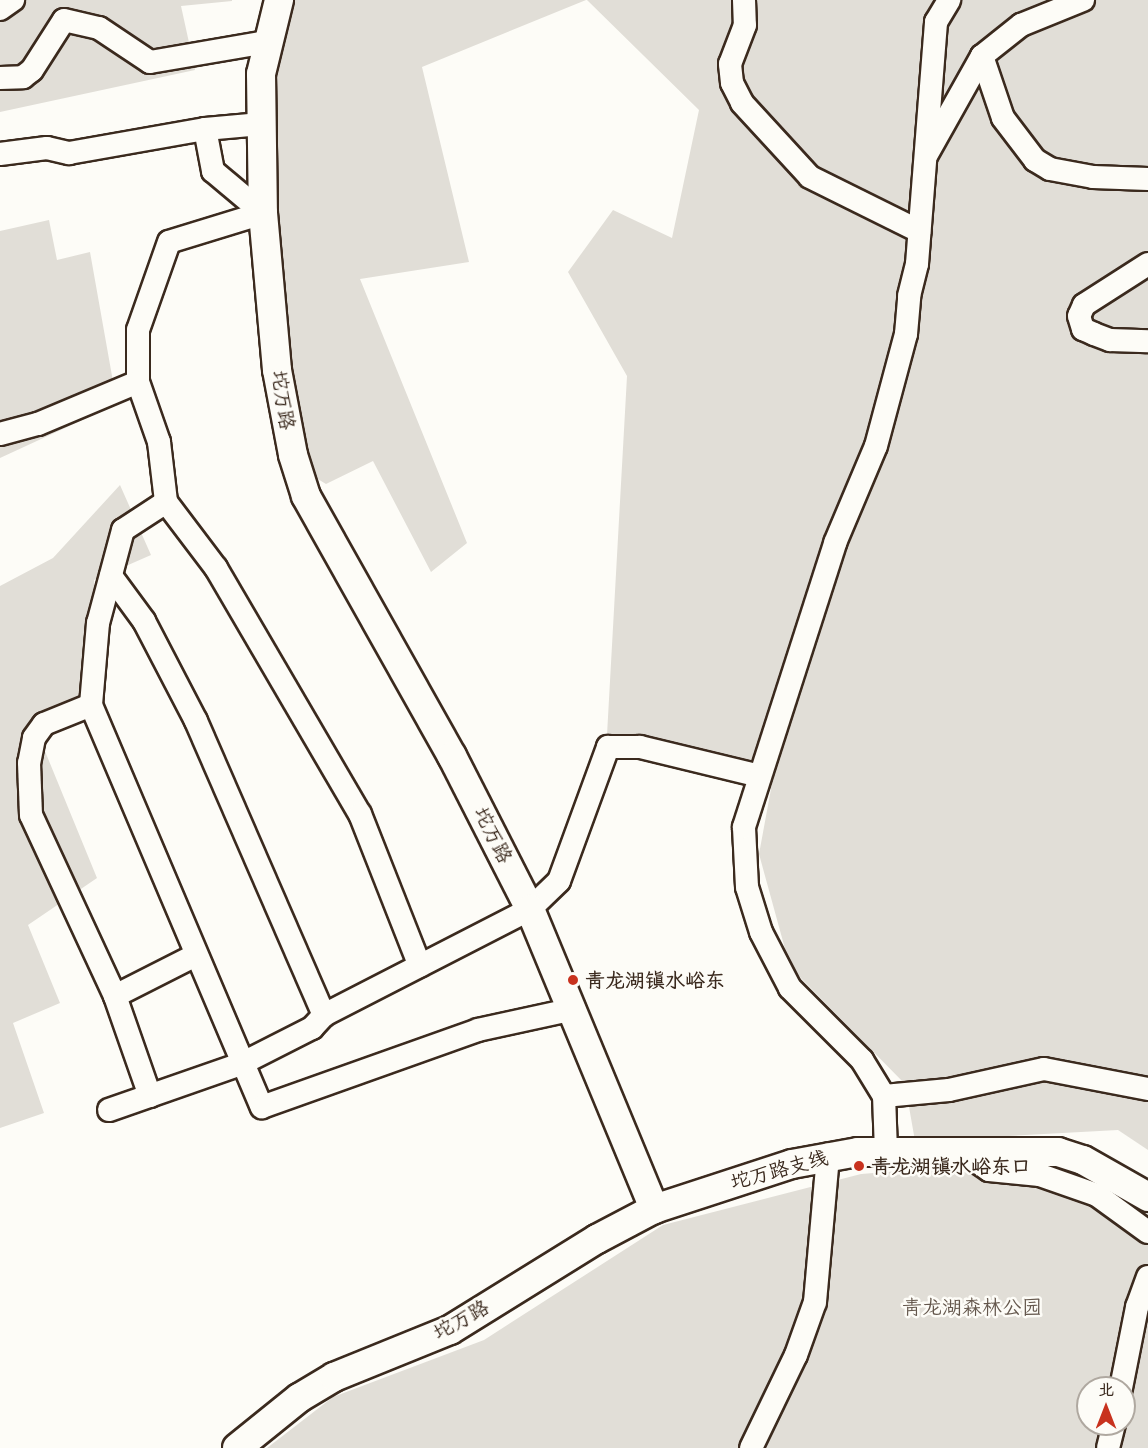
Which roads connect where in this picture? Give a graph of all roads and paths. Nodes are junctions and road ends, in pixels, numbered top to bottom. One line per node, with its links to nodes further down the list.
1 (13, 0): 6 (street)
2 (279, 0): 7 (main road, 坨万路)
3 (744, 0): 16 (street)
4 (949, 0): 13 (street)
5 (1083, 0): 8 (street)
6 (0, 9)
7 (267, 42): 9 (street); 10 (main road, 坨万路)
8 (982, 56): 13 (street); 14 (street)
9 (0, 78)
10 (261, 124): 11 (street); 15 (main road, 坨万路)
11 (205, 129): 12 (street); 15 (street)
12 (0, 154)
13 (925, 158): 16 (street)
14 (1148, 178)
15 (264, 213): 19 (street); 25 (main road, 坨万路)
16 (919, 231): 24 (street)
17 (1148, 264): 18 (street)
18 (1148, 341)
19 (138, 382): 20 (street); 21 (street)
20 (0, 435)
21 (166, 502): 22 (street); 27 (street)
22 (111, 576): 23 (street); 30 (street)
23 (91, 705): 26 (street); 28 (street)
24 (760, 776): 25 (street); 34 (street)
25 (530, 909): 27 (street); 29 (main road, 坨万路)
26 (195, 956): 28 (street); 31 (street)
27 (420, 966): 30 (street)
28 (115, 996): 33 (street)
29 (574, 1009): 31 (street); 40 (main road, 坨万路)
30 (324, 1015): 31 (street)
31 (241, 1064): 33 (street)
32 (1148, 1089): 34 (street)
33 (150, 1096): 35 (street)
34 (884, 1096): 37 (street)
35 (110, 1110)
36 (961, 1151): 37 (main road, 坨万路支线); 39 (main road, 坨万路支线); 41 (street)
37 (886, 1152): 38 (main road, 坨万路支线)
38 (828, 1155): 40 (main road, 坨万路支线); 45 (street)
39 (1148, 1197)
40 (654, 1209): 44 (main road, 坨万路)
41 (1148, 1232)
42 (1148, 1277): 43 (street)
43 (1123, 1376)
44 (237, 1448)
45 (751, 1448)

